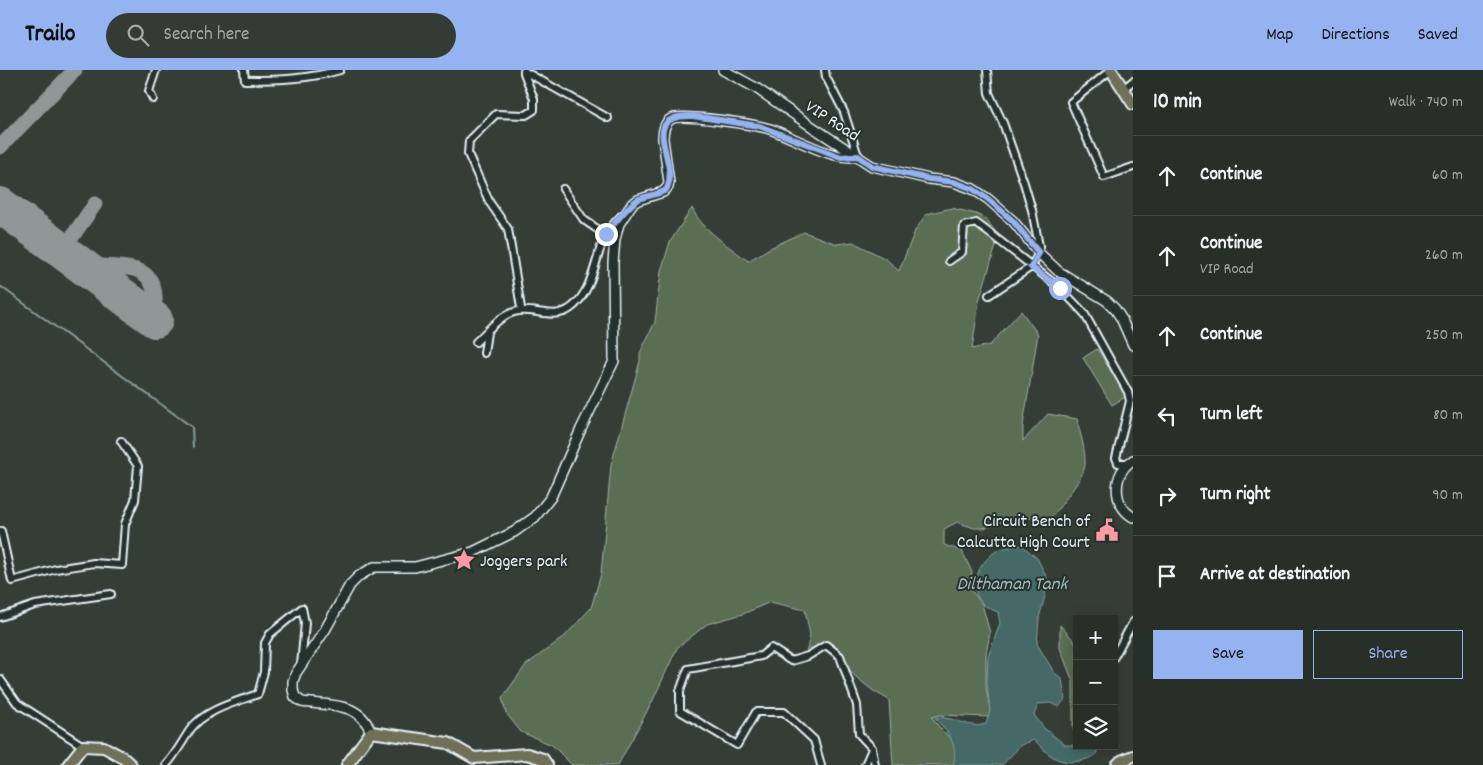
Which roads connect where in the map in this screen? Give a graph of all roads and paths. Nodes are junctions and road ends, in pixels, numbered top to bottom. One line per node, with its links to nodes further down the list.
1 (156, 70): 11 (street)
2 (244, 70): 3 (street)
3 (340, 70)
4 (723, 70): 14 (main road, VIP Road)
5 (825, 70): 14 (street)
6 (987, 70): 20 (street)
7 (1111, 70): 10 (main road); 15 (street)
8 (524, 71): 13 (street); 24 (street)
9 (1133, 81): 10 (street)
10 (1123, 89): 12 (main road)
11 (154, 99)
12 (1133, 104)
13 (608, 118)
14 (858, 156): 17 (main road); 20 (main road, VIP Road)
15 (1133, 167)
16 (563, 189): 18 (street)
17 (627, 210): 18 (street); 19 (main road)
18 (606, 234): 19 (street); 24 (street)
19 (615, 239): 37 (main road)
20 (1039, 253): 22 (street); 27 (main road, VIP Road)
21 (949, 261): 22 (street)
22 (1031, 267): 23 (street); 30 (street)
23 (989, 295)
24 (519, 311): 25 (street)
25 (487, 332): 26 (street); 28 (street)
26 (476, 342)
27 (1133, 345)
28 (484, 353)
29 (121, 441): 32 (street)
30 (1131, 462): 31 (main road)
31 (1133, 517)
32 (0, 531)
33 (111, 594): 34 (street)
34 (0, 616)
35 (1133, 622): 36 (street)
36 (1118, 650)
37 (301, 665): 39 (main road); 45 (street)
38 (0, 679): 40 (street)
39 (371, 732): 46 (main road); 47 (main road)
40 (83, 746): 43 (main road); 44 (main road)
41 (872, 748): 48 (street); 49 (street); 50 (street)
42 (1133, 756): 51 (main road)
43 (68, 765)
44 (131, 765)
45 (166, 765)
46 (347, 765)
47 (547, 765)
48 (821, 765)
49 (865, 765)
50 (875, 765)
51 (1117, 765)

